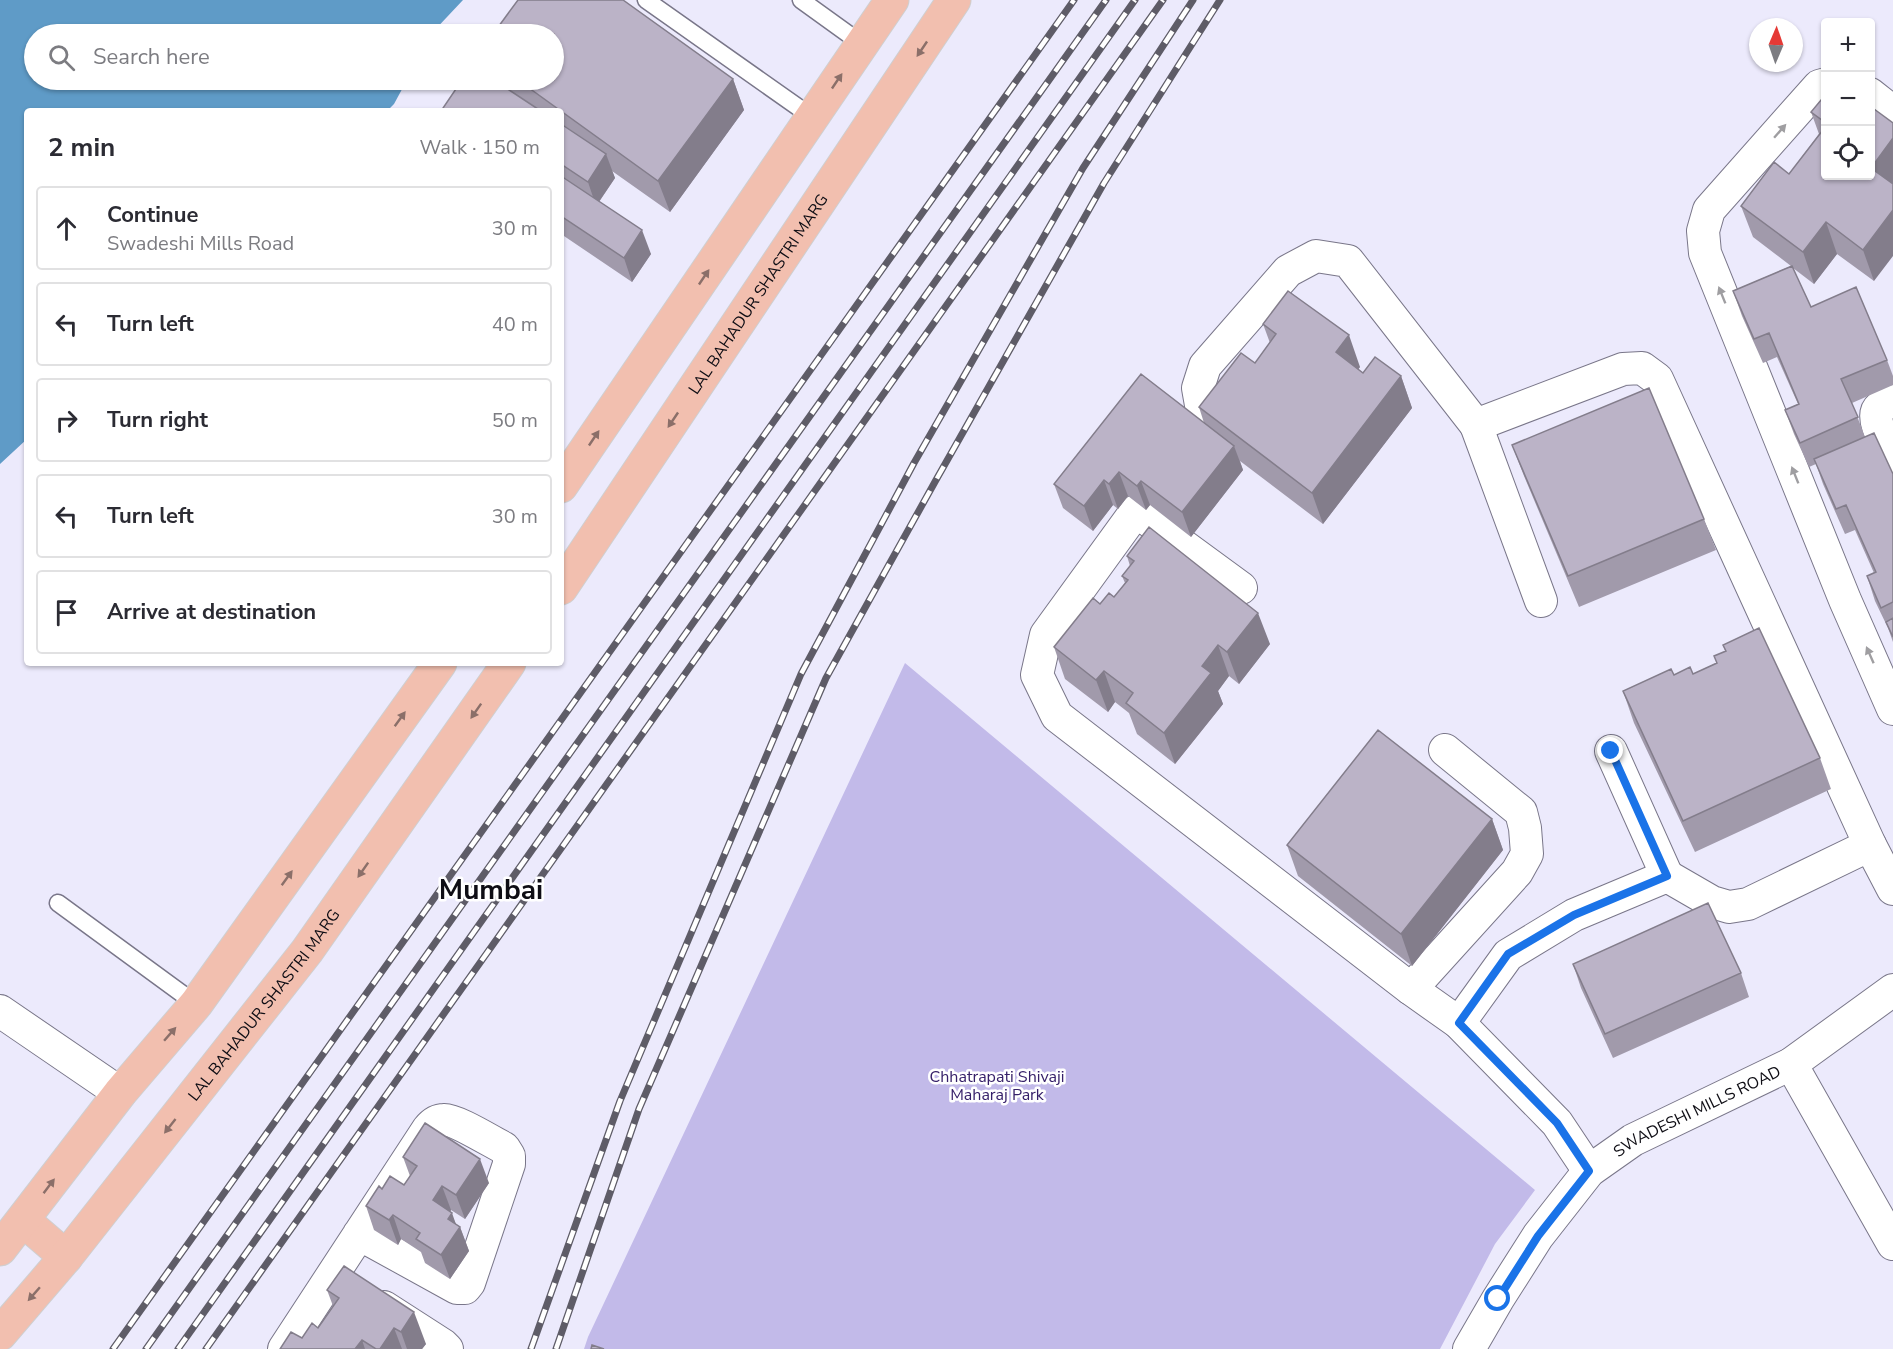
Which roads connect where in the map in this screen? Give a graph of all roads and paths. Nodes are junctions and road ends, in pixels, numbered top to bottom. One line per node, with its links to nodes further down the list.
1 (646, 0): 9 (lane)
2 (801, 0): 5 (lane)
3 (892, 0): 5 (main road)
4 (951, 1): 15 (main road, LAL BAHADUR SHASTRI MARG, one-way to 15)
5 (862, 44): 9 (main road, one-way to 5)
6 (1821, 85): 20 (street, one-way to 6)
7 (1875, 98): 8 (street)
8 (1893, 112)
9 (812, 117): 14 (main road, one-way to 9)
10 (1893, 401): 13 (street)
11 (1202, 422): 12 (street)
12 (1476, 425): 17 (street); 23 (street)
13 (1893, 459)
14 (564, 482)
15 (564, 583)
16 (1241, 588): 27 (street)
17 (1541, 601)
18 (438, 666): 29 (main road, one-way to 18)
19 (507, 666): 39 (main road, LAL BAHADUR SHASTRI MARG, one-way to 39)
20 (1893, 709)
21 (1445, 750): 27 (street)
22 (1611, 751): 24 (street)
23 (1870, 845): 24 (street); 25 (street)
24 (1667, 876): 31 (street)
25 (1893, 889)
26 (58, 903): 29 (lane)
27 (1411, 989): 31 (street)
28 (1893, 990): 32 (street, SWADESHI MILLS ROAD)
29 (196, 1004): 33 (main road, one-way to 29)
30 (0, 1011): 33 (street)
31 (1459, 1023): 34 (street)
32 (1791, 1065): 34 (street, SWADESHI MILLS ROAD); 37 (street)
33 (120, 1093): 35 (main road, one-way to 33)
34 (1589, 1171): 44 (street, SWADESHI MILLS ROAD)
35 (23, 1220): 38 (main road); 39 (main road)
36 (359, 1234): 36 (street); 40 (street)
37 (1893, 1244)
38 (0, 1249)
39 (66, 1257): 41 (main road, LAL BAHADUR SHASTRI MARG, one-way to 41)
40 (350, 1285): 42 (street); 43 (street)
41 (0, 1334)
42 (444, 1348)
43 (284, 1349)
44 (1469, 1349)

